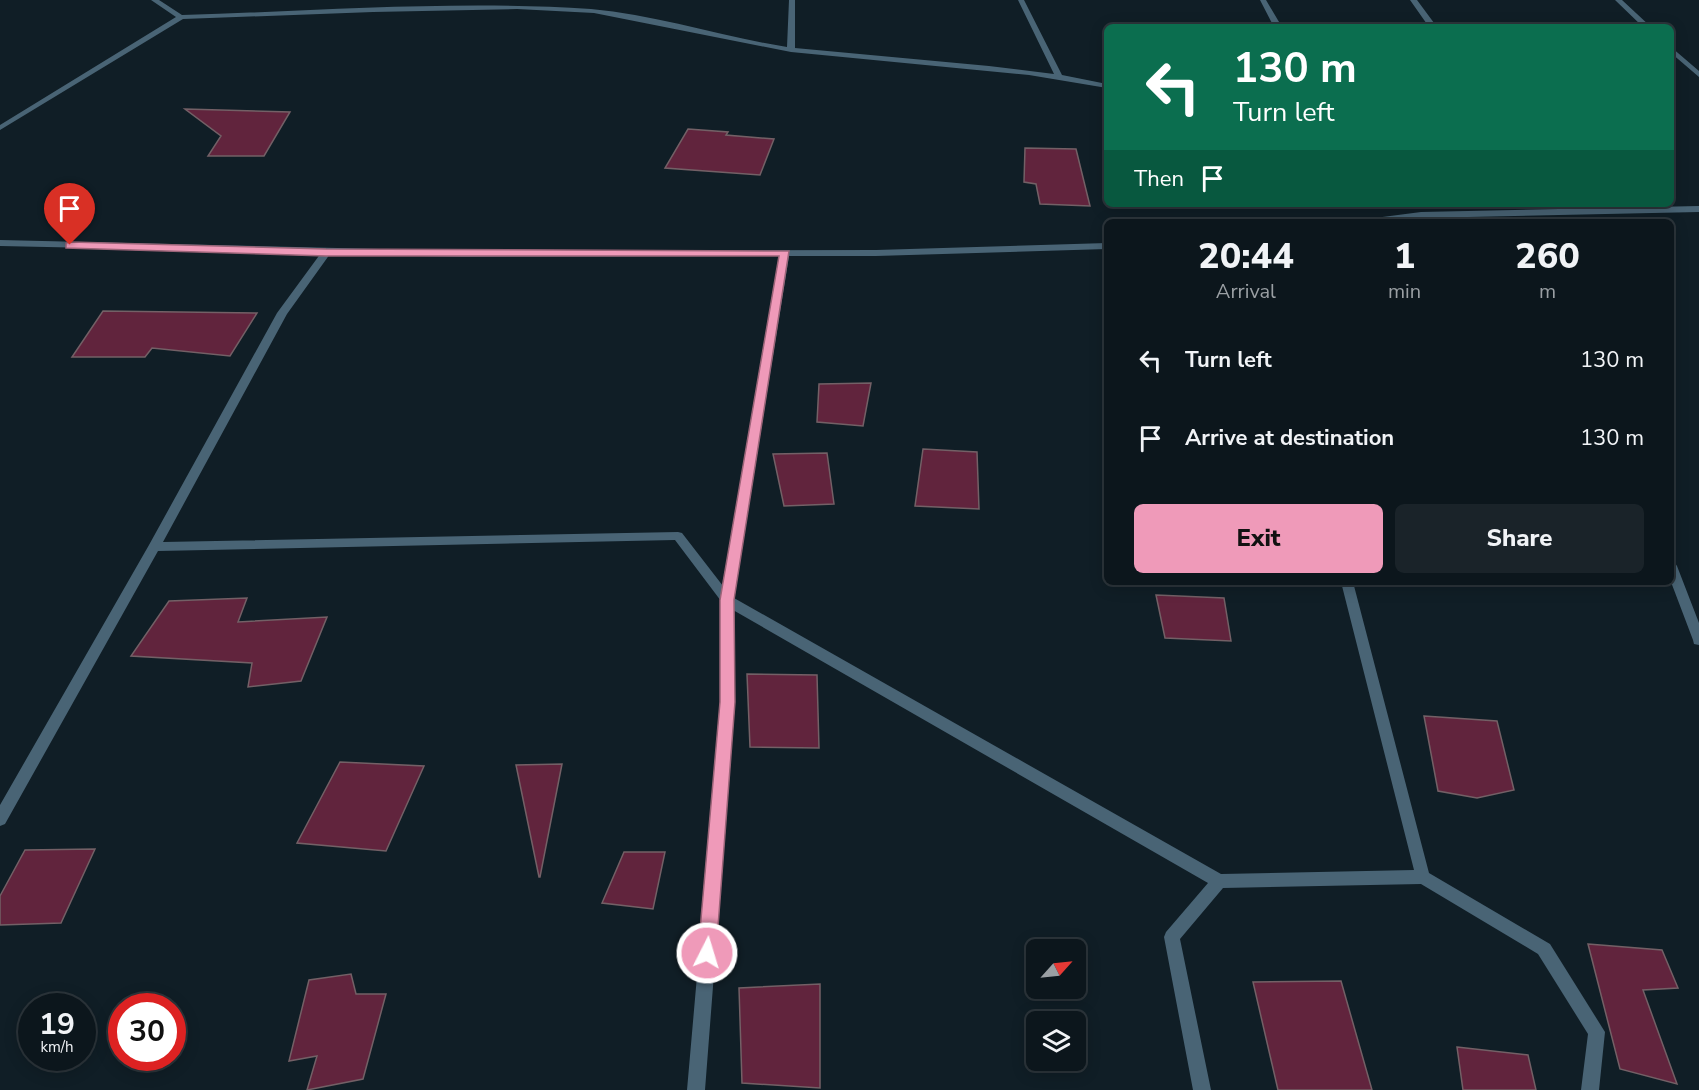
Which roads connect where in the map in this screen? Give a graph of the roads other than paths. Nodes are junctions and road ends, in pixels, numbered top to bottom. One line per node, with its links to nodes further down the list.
1 (154, 0): 10 (street)
2 (571, 0): 9 (street)
3 (792, 0): 14 (street)
4 (1021, 0): 16 (street)
5 (1263, 0): 11 (street)
6 (1413, 0): 12 (street)
7 (1618, 0): 13 (street)
8 (398, 4): 9 (street); 10 (street)
9 (567, 9): 14 (street)
10 (182, 17): 19 (street)
11 (1276, 24)
12 (1431, 24)
13 (1644, 24)
14 (791, 50): 16 (street)
15 (1674, 52): 17 (street)
16 (1058, 75): 18 (street)
17 (1699, 75)
18 (1104, 85)
19 (0, 128)
20 (1530, 207): 22 (street)
21 (1699, 209): 22 (street)
22 (1538, 212): 23 (street); 24 (street)
23 (1390, 219)
24 (1541, 219)
25 (0, 243): 27 (street)
26 (1104, 246): 28 (street)
27 (326, 253): 28 (street); 29 (street)
28 (785, 253): 32 (street)
29 (154, 547): 32 (street); 34 (street)
30 (1674, 574): 33 (street)
31 (1348, 585): 35 (street)
32 (727, 600): 36 (street); 37 (street)
33 (1699, 640)
34 (0, 819)
35 (1423, 877): 36 (street); 39 (street)
36 (1219, 881): 38 (street)
37 (696, 1090)
38 (1202, 1090)
39 (1590, 1090)

